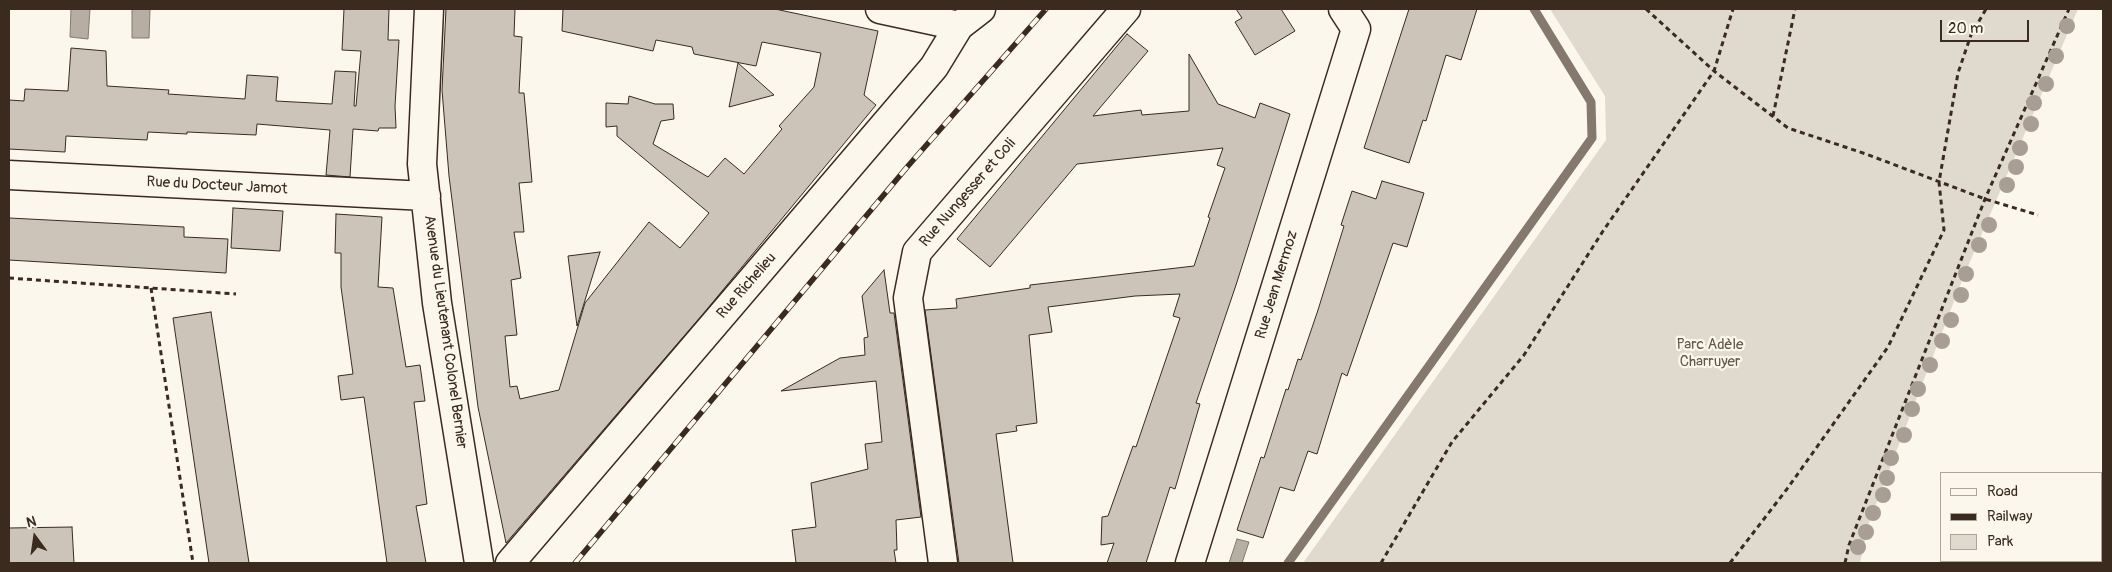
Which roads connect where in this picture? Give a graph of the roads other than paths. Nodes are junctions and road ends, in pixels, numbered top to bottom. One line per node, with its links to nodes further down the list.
1 (429, 9): 8 (street, Avenue du Lieutenant Colonel Bernier)
2 (880, 9): 6 (street)
3 (981, 9): 6 (street, Rue Richelieu)
4 (1126, 9): 11 (street, Rue Nungesser et Coli)
5 (1344, 9): 12 (street, Rue Jean Mermoz)
6 (959, 26): 10 (street, Rue Richelieu)
7 (9, 175): 8 (street, Rue du Docteur Jamot)
8 (426, 196): 9 (street, Avenue du Lieutenant Colonel Bernier)
9 (479, 563)
10 (510, 563)
11 (943, 563)
12 (1190, 563)

